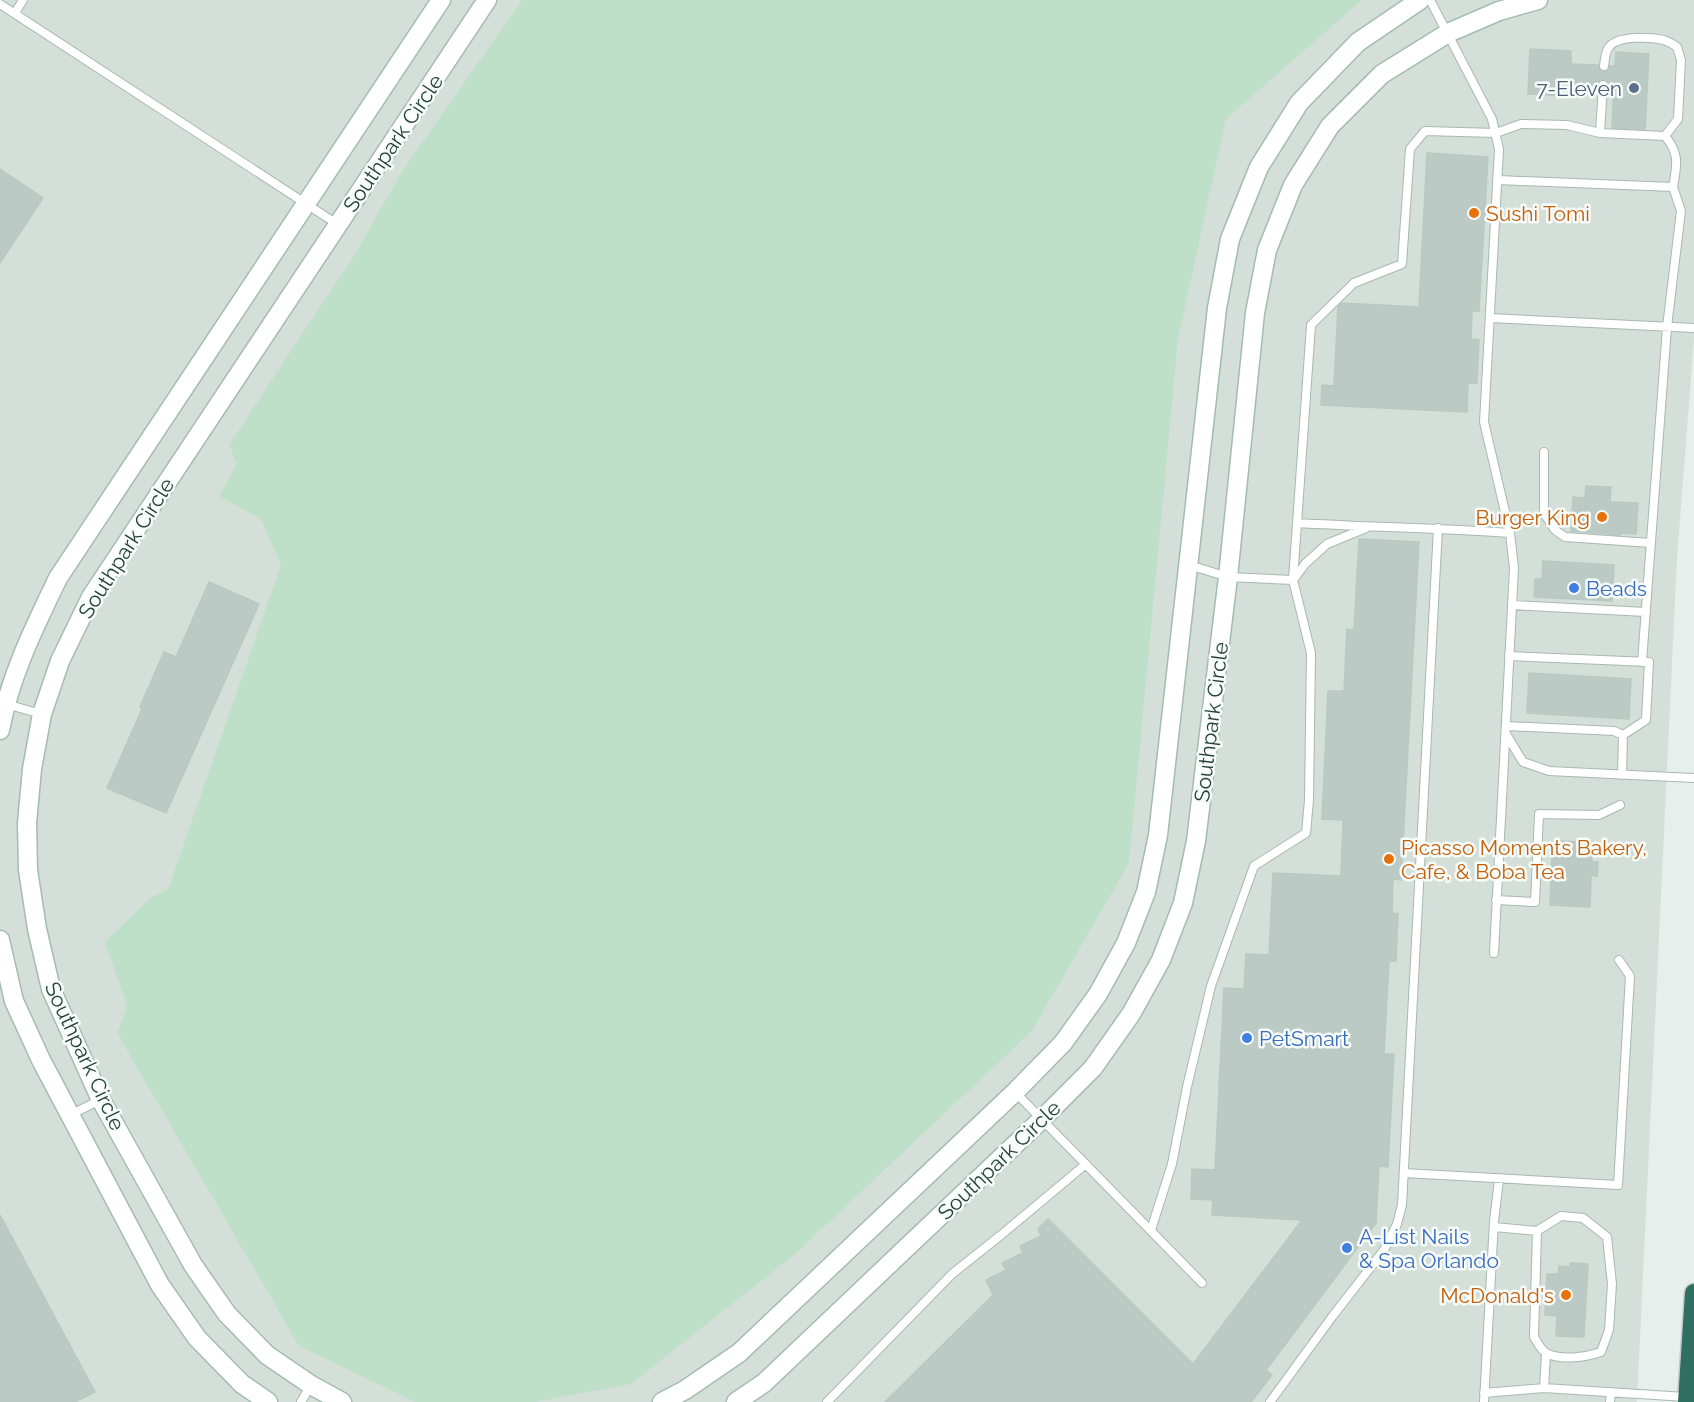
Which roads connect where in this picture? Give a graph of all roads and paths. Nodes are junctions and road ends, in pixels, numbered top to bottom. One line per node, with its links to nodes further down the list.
1 (23, 0): 8 (lane)
2 (441, 0): 17 (street, Southpark Circle)
3 (488, 0): 18 (street, Southpark Circle)
4 (1420, 0): 28 (street, Southpark Circle)
5 (1430, 0): 9 (lane)
6 (1538, 0): 9 (street, Southpark Circle)
7 (0, 4): 8 (lane)
8 (15, 13): 17 (lane)
9 (1448, 33): 12 (lane); 29 (street, Southpark Circle)
10 (1604, 66): 14 (lane)
11 (1603, 85): 13 (lane)
12 (1496, 133): 13 (lane); 15 (lane); 23 (lane)
13 (1600, 133): 14 (lane)
14 (1665, 135): 16 (lane)
15 (1497, 180): 16 (lane); 19 (lane)
16 (1673, 187): 20 (lane)
17 (306, 204): 18 (lane); 35 (street, Southpark Circle)
18 (339, 225): 36 (street, Southpark Circle)
19 (1490, 318): 20 (lane); 26 (lane)
20 (1667, 327): 21 (lane); 27 (lane)
21 (1694, 328)
22 (1544, 452): 27 (lane)
23 (1297, 523): 24 (lane); 30 (lane)
24 (1367, 527): 25 (lane); 30 (lane)
25 (1438, 528): 26 (lane); 52 (lane)
26 (1510, 533): 31 (lane)
27 (1651, 543): 32 (lane)
28 (1189, 565): 29 (lane); 47 (street, Southpark Circle)
29 (1228, 577): 30 (lane); 50 (street, Southpark Circle)
30 (1293, 580): 55 (lane)
31 (1512, 605): 32 (lane); 33 (lane)
32 (1646, 612): 34 (lane)
33 (1509, 656): 34 (lane); 38 (lane)
34 (1642, 662): 39 (lane)
35 (2, 703): 36 (lane); 37 (street, Southpark Circle)
36 (42, 714): 48 (street, Southpark Circle)
37 (0, 730)
38 (1506, 730): 39 (lane); 40 (lane); 43 (lane)
39 (1623, 735): 40 (lane)
40 (1622, 775): 41 (lane)
41 (1694, 778)
42 (1620, 805): 43 (lane)
43 (1496, 900): 45 (lane)
44 (0, 939): 49 (street, Southpark Circle)
45 (1494, 953)
46 (1619, 960): 53 (lane)
47 (1015, 1092): 50 (lane); 68 (street, Southpark Circle)
48 (101, 1100): 49 (lane); 60 (street, Southpark Circle)
49 (69, 1115): 65 (street, Southpark Circle)
50 (1042, 1119): 51 (lane); 69 (street, Southpark Circle)
51 (1086, 1164): 55 (lane); 70 (lane)
52 (1404, 1173): 53 (lane); 71 (lane)
53 (1498, 1179): 54 (lane)
54 (1494, 1227): 56 (lane); 63 (lane)
55 (1150, 1230): 57 (lane)
56 (1537, 1231): 59 (lane); 59 (lane)
57 (1202, 1283)
58 (1694, 1293): 64 (highway)
59 (1546, 1353): 61 (lane)
60 (311, 1385): 66 (lane); 67 (street, Southpark Circle)
61 (1544, 1388): 62 (lane); 63 (lane)
62 (1611, 1392): 64 (lane); 73 (lane)
63 (1484, 1393): 72 (lane)
64 (1687, 1399)
65 (268, 1402)
66 (301, 1402)
67 (342, 1402)
68 (662, 1402)
69 (736, 1402)
70 (826, 1402)
71 (1270, 1402)
72 (1484, 1402)
73 (1610, 1402)

